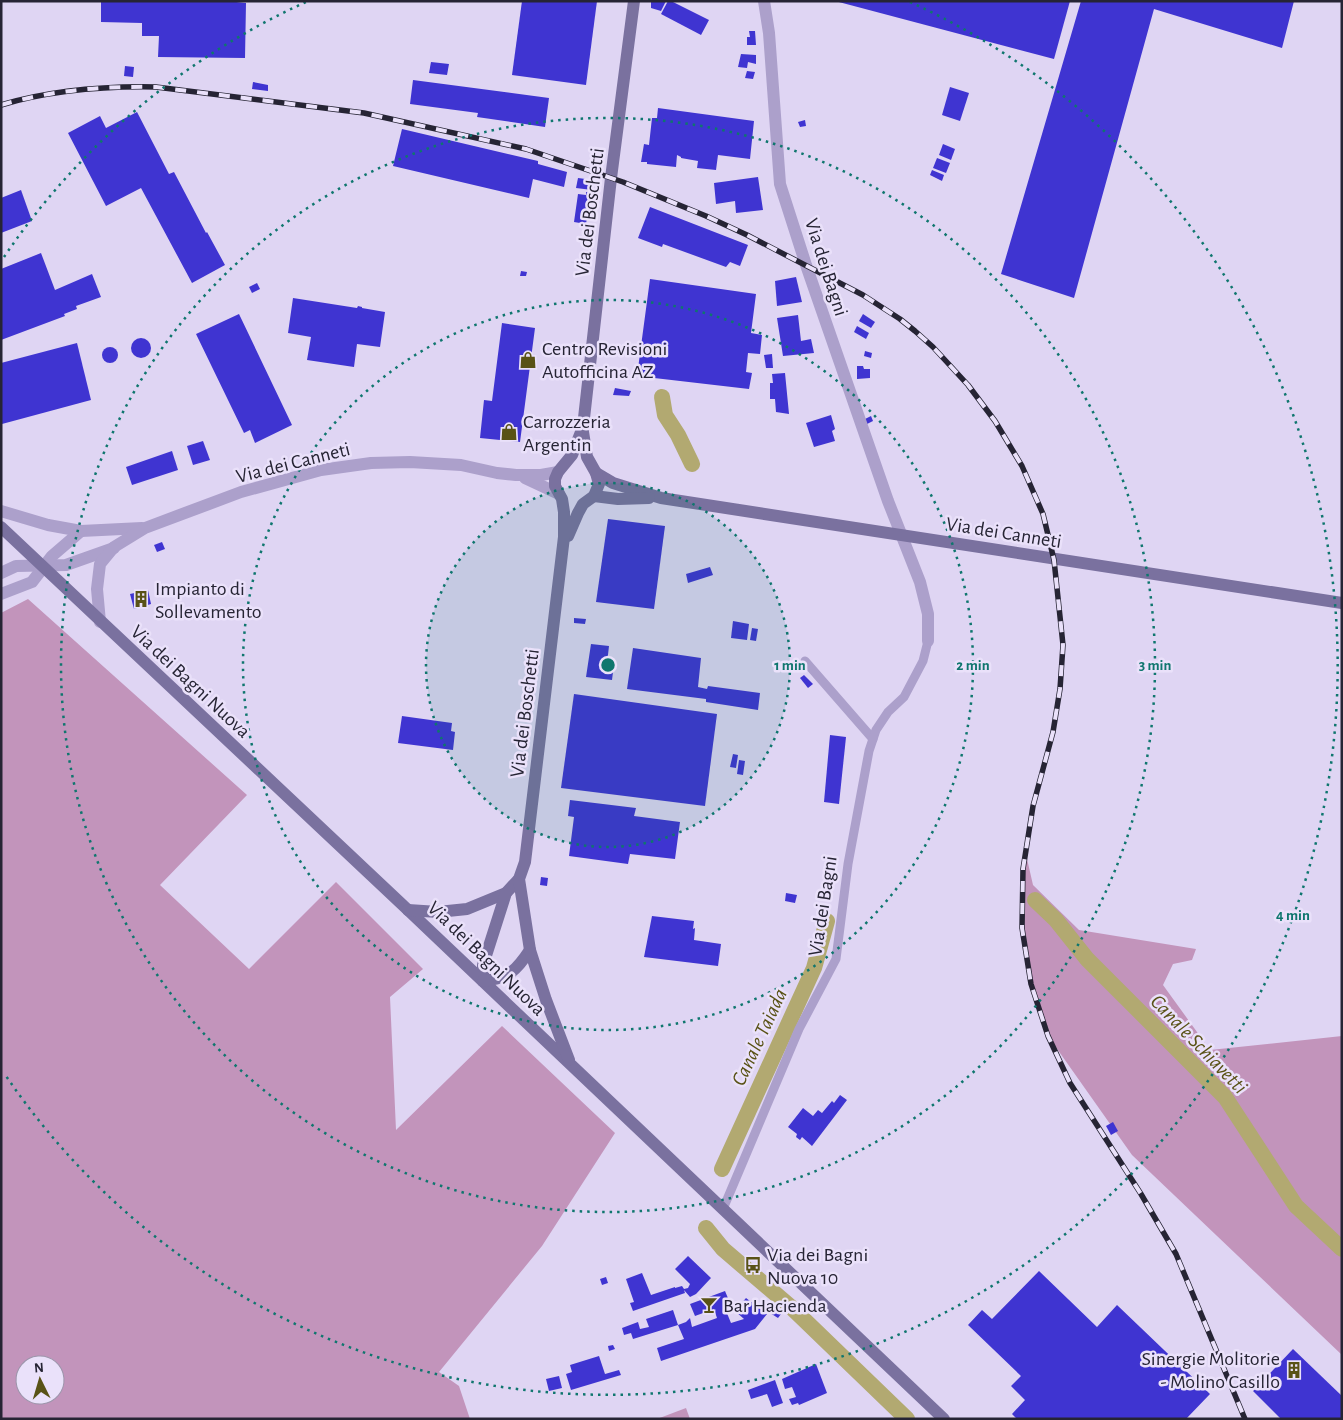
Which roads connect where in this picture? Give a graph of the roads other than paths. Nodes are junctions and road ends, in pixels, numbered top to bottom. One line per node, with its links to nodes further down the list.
1 (634, 1): 3 (street, Via dei Boschetti)
2 (764, 1): 15 (street, Via dei Bagni)
3 (583, 427): 4 (street, Via dei Boschetti); 5 (street, Via dei Boschetti)
4 (562, 468): 5 (street); 6 (street, Via dei Canneti); 7 (street, Via dei Boschetti)
5 (593, 470): 8 (street, Via dei Boschetti); 9 (street, Via dei Canneti)
6 (516, 475): 7 (street, Via dei Canneti); 13 (street, Via dei Canneti)
7 (560, 496): 10 (street); 17 (street, Via dei Boschetti)
8 (594, 496): 9 (street, Via dei Canneti); 10 (street, Via dei Boschetti)
9 (661, 498): 15 (street, Via dei Canneti)
10 (583, 504): 17 (street, Via dei Boschetti)
11 (1, 511): 14 (street, Via dei Canneti)
12 (1, 527): 18 (street, Via dei Bagni Nuova)
13 (145, 528): 14 (street, Via dei Canneti); 16 (street, Via dei Canneti)
14 (82, 531): 18 (street)
15 (902, 534): 21 (street, Via dei Canneti); 23 (street, Via dei Bagni)
16 (114, 548): 18 (street, Via dei Canneti); 22 (street, Via dei Canneti)
17 (563, 550): 26 (street, Via dei Boschetti)
18 (42, 566): 19 (street, Via dei Canneti); 20 (street); 22 (street, Via dei Bagni Nuova)
19 (1, 573)
20 (1, 594)
21 (1342, 603)
22 (100, 622): 28 (street, Via dei Bagni Nuova)
23 (928, 641): 25 (lane)
24 (805, 661): 25 (lane)
25 (874, 734): 32 (lane, Via dei Bagni)
26 (519, 880): 27 (street, Via dei Boschetti); 29 (street, Via dei Boschetti)
27 (506, 893): 28 (street, Via dei Boschetti); 30 (street, Via dei Boschetti)
28 (408, 910): 30 (street, Via dei Bagni Nuova)
29 (530, 950): 30 (street); 31 (street, Via dei Boschetti)
30 (483, 981): 31 (street, Via dei Bagni Nuova)
31 (570, 1063): 32 (street, Via dei Bagni Nuova)
32 (723, 1209): 33 (street, Via dei Bagni Nuova)
33 (944, 1419)

